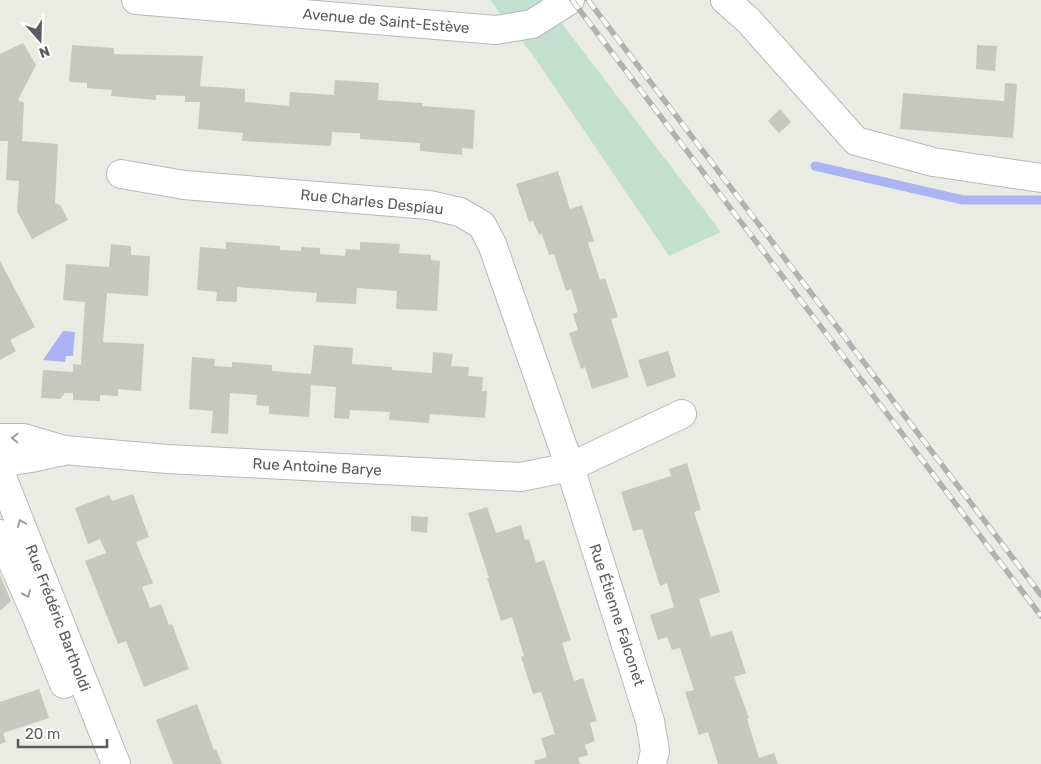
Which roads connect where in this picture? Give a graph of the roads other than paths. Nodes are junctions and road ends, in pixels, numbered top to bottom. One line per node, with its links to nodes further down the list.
1 (136, 0): 2 (street, Avenue de Saint-Estève)
2 (570, 0)
3 (724, 0): 5 (street)
4 (120, 174): 10 (street, Rue Charles Despiau)
5 (1041, 178)
6 (682, 414): 10 (street, Rue Antoine Barye)
7 (0, 438): 8 (street, Rue Antoine Barye, one-way to 7)
8 (64, 450): 9 (street, Rue Antoine Barye); 10 (street, Rue Antoine Barye)
9 (0, 463)
10 (570, 467): 15 (street, Rue Étienne Falconet)
11 (0, 472): 14 (street, Rue Frédéric Bartholdi, one-way to 11)
12 (0, 534): 13 (street, Rue Frédéric Bartholdi, one-way to 13)
13 (96, 764)
14 (116, 764)
15 (652, 764)

